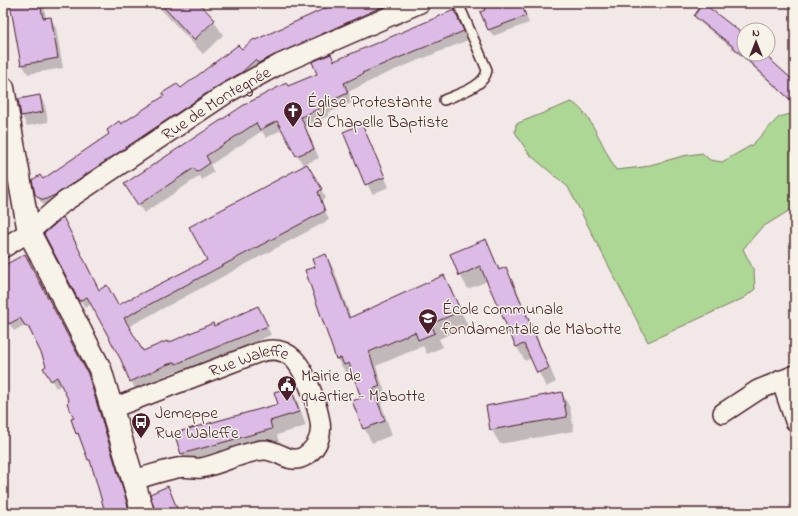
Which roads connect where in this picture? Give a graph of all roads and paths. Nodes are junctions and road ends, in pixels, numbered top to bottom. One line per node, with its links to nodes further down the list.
1 (420, 3): 5 (street, Rue de Montegnée)
2 (458, 3): 4 (lane)
3 (3, 88): 5 (street)
4 (444, 100)
5 (30, 232): 6 (street, Rue de Montegnée); 8 (street)
6 (3, 248)
7 (788, 378): 9 (street); 10 (street)
8 (113, 408): 11 (street); 11 (street, Rue Waleffe)
9 (723, 413)
10 (795, 421)
11 (133, 480): 12 (street)
12 (143, 513)

